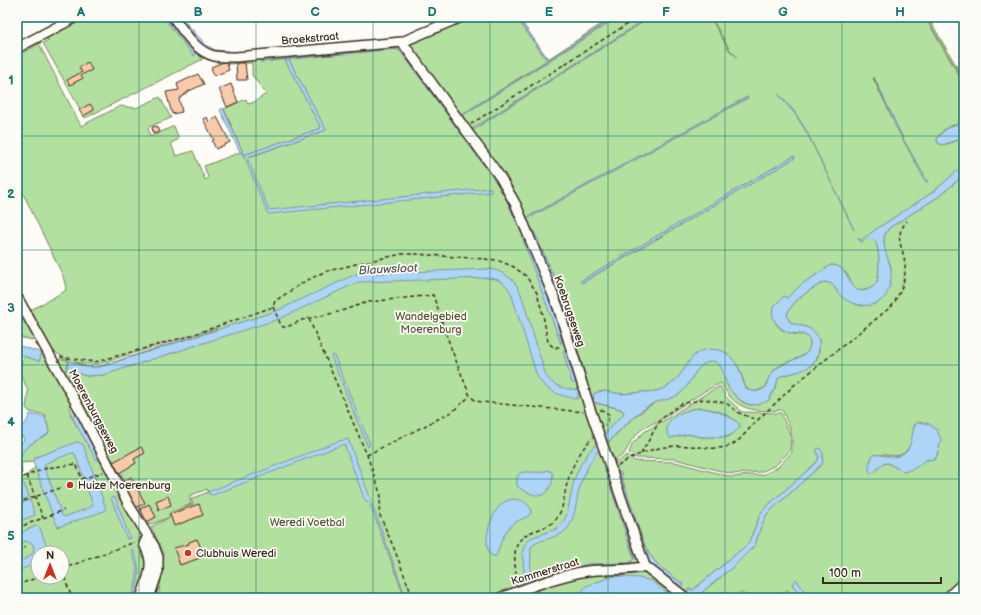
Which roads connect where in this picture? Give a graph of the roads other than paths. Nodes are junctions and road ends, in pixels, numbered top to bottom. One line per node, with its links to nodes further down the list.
1 (76, 17): 5 (street)
2 (173, 17): 4 (street, Broekstraat)
3 (462, 17): 4 (street, Broekstraat)
4 (402, 42): 8 (street, Koebrugseweg)
5 (17, 48)
6 (17, 297): 7 (street, Moerenburgseweg)
7 (149, 536): 10 (street); 11 (street, Moerenburgseweg)
8 (645, 566): 12 (street, Kommerstraat); 13 (street)
9 (964, 582): 14 (street)
10 (141, 598)
11 (149, 598)
12 (500, 598)
13 (686, 598)
14 (947, 598)

